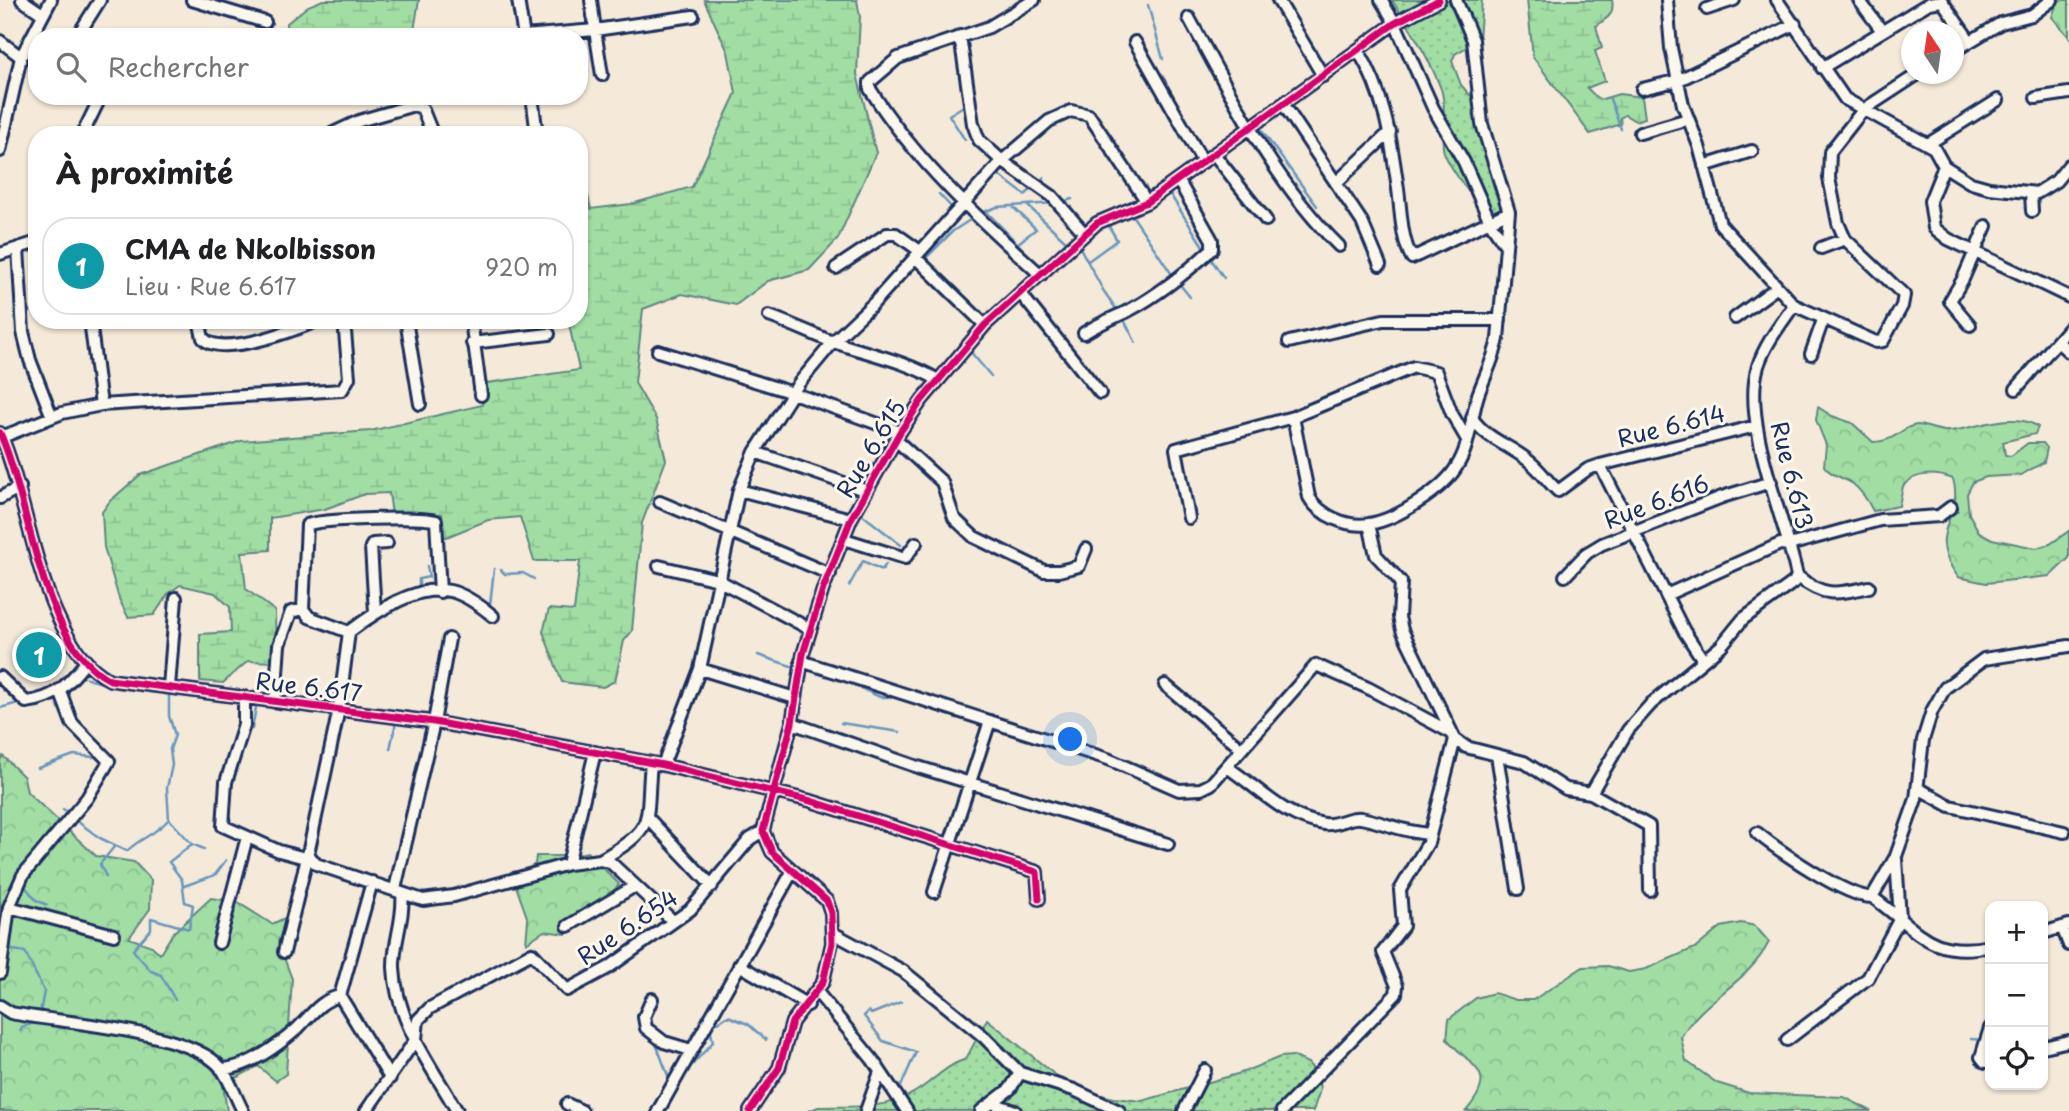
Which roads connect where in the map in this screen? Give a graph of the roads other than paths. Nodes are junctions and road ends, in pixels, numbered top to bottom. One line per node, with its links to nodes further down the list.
1 (22, 0): 19 (street)
2 (51, 0): 19 (street)
3 (100, 0): 26 (street)
4 (192, 0): 17 (street)
5 (518, 0): 27 (street)
6 (592, 0): 28 (street)
7 (1034, 0): 31 (street)
8 (1278, 0): 42 (street)
9 (1381, 0): 23 (street)
10 (1439, 0): 23 (street, Rue 6.615)
11 (1456, 0): 79 (street)
12 (1667, 0): 43 (street)
13 (1734, 0): 18 (street)
14 (1777, 0): 24 (street)
15 (1859, 0): 30 (street)
16 (2052, 0): 34 (street)
17 (225, 4): 22 (street)
18 (1707, 9)
19 (41, 13): 25 (street)
20 (693, 16): 28 (street)
21 (1189, 18): 61 (street)
22 (265, 22)
23 (1395, 23): 37 (street, Rue 6.615); 81 (street)
24 (1796, 24): 40 (street); 43 (street)
25 (34, 28)
26 (82, 28)
27 (523, 28)
28 (595, 30): 29 (street); 41 (street)
29 (588, 31)
30 (1882, 31): 34 (street); 40 (street)
31 (960, 36): 68 (street); 77 (street)
32 (0, 41): 38 (street)
33 (28, 41): 38 (street)
34 (1970, 41): 36 (street)
35 (1135, 42): 69 (street)
36 (1964, 45)
37 (1358, 50): 42 (street, Rue 6.615); 62 (street)
38 (23, 52): 39 (street); 55 (street)
39 (28, 52)
40 (1822, 68): 54 (street)
41 (601, 75)
42 (1323, 76): 53 (street, Rue 6.615)
43 (1679, 79): 45 (street); 56 (street)
44 (1903, 84): 54 (street)
45 (1642, 89)
46 (2069, 93): 47 (street)
47 (2036, 98)
48 (1998, 100): 64 (street)
49 (97, 105): 57 (street)
50 (414, 105): 59 (street)
51 (414, 105): 58 (street)
52 (533, 105): 60 (street)
53 (1284, 105): 61 (street, Rue 6.615); 74 (street)
54 (1863, 110): 64 (street); 84 (street)
55 (3, 119): 65 (street)
56 (1688, 119): 63 (street); 71 (street)
57 (87, 126)
58 (355, 126)
59 (429, 126)
60 (536, 126)
61 (1250, 129): 67 (street, Rue 6.615); 86 (street)
62 (1390, 132): 74 (street); 81 (street)
63 (1640, 133)
64 (1928, 144): 72 (street)
65 (0, 151)
66 (1752, 151): 71 (street)
67 (1214, 154): 69 (street, Rue 6.615); 80 (street)
68 (1002, 161): 76 (street); 77 (street); 83 (street)
69 (1203, 162): 73 (street, Rue 6.615)
70 (2069, 165): 75 (street)
71 (1704, 166): 96 (street)
72 (1944, 166): 75 (street); 90 (street)
73 (1178, 180): 76 (street, Rue 6.615); 113 (street)
74 (1336, 183): 93 (street)
75 (2031, 193): 78 (street)
76 (1147, 202): 83 (street, Rue 6.615)
77 (963, 205): 92 (street); 95 (street)
78 (2032, 211)
79 (1509, 212): 81 (street); 87 (street)
80 (1266, 220)
81 (1490, 220): 87 (street)
82 (1986, 226): 90 (street)
83 (1085, 233): 95 (street, Rue 6.615)
84 (1845, 239): 89 (street); 103 (street)
85 (28, 245): 88 (street)
86 (1339, 246)
87 (1506, 246): 102 (street)
88 (18, 248): 91 (street); 129 (street)
89 (1821, 248)
90 (1975, 252): 98 (street); 105 (street)
91 (0, 254)
92 (917, 254): 94 (street); 104 (street); 115 (street)
93 (1380, 265)
94 (836, 268)
95 (1041, 275): 97 (street, Rue 6.615)
96 (1776, 288): 99 (street); 101 (street)
97 (1021, 294): 104 (street, Rue 6.615); 125 (street)
98 (2069, 297)
99 (1794, 305): 103 (street); 132 (street, Rue 6.613)
100 (769, 316): 115 (street)
101 (1735, 318)
102 (1500, 320): 116 (street); 131 (street)
103 (1823, 320): 121 (street)
104 (985, 325): 122 (street, Rue 6.615)
105 (1970, 325)
106 (2069, 328): 117 (street)
107 (91, 329): 128 (street)
108 (201, 329): 109 (street)
109 (295, 329)
110 (345, 329): 128 (street)
111 (408, 329): 127 (street)
112 (471, 329): 118 (street)
113 (1084, 333)
114 (549, 334): 118 (street)
115 (834, 341): 122 (street); 124 (street)
116 (1289, 342)
117 (2058, 342): 120 (street); 123 (street)
118 (472, 343): 126 (street)
119 (658, 351): 124 (street)
120 (2069, 352)
121 (1811, 354)
122 (938, 380): 134 (street, Rue 6.615)
123 (2016, 389)
124 (793, 393): 134 (street); 136 (street)
125 (1100, 393)
126 (481, 395)
127 (420, 404)
128 (102, 405): 129 (street)
129 (52, 417): 133 (street)
130 (1293, 417): 135 (street); 145 (street); 147 (street)
131 (1472, 418): 135 (street); 137 (street, Rue 6.614)
132 (1756, 426): 137 (street, Rue 6.614); 138 (street, Rue 6.613)
133 (1, 435): 139 (street, Rue 6.617)
134 (898, 436): 141 (street, Rue 6.615); 154 (street)
135 (1466, 438): 147 (street)
136 (755, 452): 140 (street); 141 (street)
137 (1600, 467): 149 (street)
138 (1771, 482): 149 (street, Rue 6.616); 153 (street, Rue 6.613)
139 (20, 487): 142 (street); 173 (street, Rue 6.617)
140 (738, 490): 146 (street); 148 (street)
141 (867, 492): 146 (street, Rue 6.615)
142 (0, 498)
143 (660, 502): 148 (street)
144 (1951, 507): 153 (street)
145 (1189, 518)
146 (851, 519): 150 (street, Rue 6.615)
147 (1369, 524): 186 (street)
148 (729, 530): 156 (street); 159 (street)
149 (1632, 532): 157 (street, Rue 6.616); 162 (street)
150 (844, 539): 152 (street); 156 (street, Rue 6.615)
151 (387, 542): 165 (street)
152 (916, 543)
153 (1789, 545): 158 (street, Rue 6.613); 162 (street)
154 (1086, 549)
155 (659, 566): 159 (street)
156 (830, 574): 167 (street, Rue 6.615)
157 (1565, 576)
158 (1797, 576): 160 (street); 171 (street)
159 (718, 580): 167 (street); 174 (street)
160 (1869, 587)
161 (440, 592): 164 (street); 165 (street); 166 (street)
162 (1666, 595): 171 (street)
163 (176, 598): 177 (street)
164 (303, 609): 168 (street); 181 (street)
165 (375, 612): 168 (street)
166 (493, 616)
167 (810, 629): 172 (street, Rue 6.615)
168 (349, 632): 182 (street)
169 (449, 639): 184 (street)
170 (2069, 646): 194 (street)
171 (1703, 660): 196 (street)
172 (801, 661): 180 (street, Rue 6.615); 183 (street)
173 (86, 662): 177 (street, Rue 6.617); 178 (street)
174 (700, 669): 180 (street); 191 (street)
175 (0, 677): 178 (street)
176 (1165, 685): 187 (street)
177 (169, 687): 179 (street, Rue 6.617)
178 (60, 691): 219 (street)
179 (244, 697): 181 (street, Rue 6.617); 202 (street)
180 (795, 698): 185 (street, Rue 6.615)
181 (275, 702): 182 (street, Rue 6.617)
182 (338, 709): 184 (street, Rue 6.617); 205 (street)
183 (990, 721): 192 (street); 193 (street)
184 (434, 722): 188 (street, Rue 6.617); 215 (street)
185 (792, 723): 193 (street); 195 (street, Rue 6.615)
186 (1453, 736): 187 (street); 189 (street); 201 (street)
187 (1242, 749): 192 (street)
188 (595, 752): 190 (street, Rue 6.617); 208 (street)
189 (1497, 755): 196 (street); 213 (street)
190 (651, 763): 191 (street, Rue 6.617); 197 (street)
191 (663, 765): 195 (street, Rue 6.617)
192 (1227, 767): 201 (street)
193 (970, 782): 203 (street); 204 (street)
194 (1919, 788): 200 (street); 206 (street)
195 (774, 791): 198 (street, Rue 6.615); 203 (street, Rue 6.617)
196 (1591, 793): 214 (street)
197 (647, 817): 207 (street); 212 (street)
198 (763, 831): 209 (street); 212 (street, Rue 6.654)
199 (1758, 832): 217 (street)
200 (2064, 832)
201 (1430, 834): 264 (street)
202 (247, 837): 205 (street); 227 (street)
203 (950, 844): 216 (street); 218 (street, Rue 6.617)
204 (1168, 844)
205 (308, 854): 210 (street); 230 (street)
206 (1896, 856): 217 (street); 220 (street)
207 (600, 860): 208 (street); 211 (street)
208 (568, 864): 215 (street)
209 (792, 872): 225 (street); 231 (street)
210 (372, 882): 215 (street); 234 (street)
211 (635, 886): 221 (street); 222 (street)
212 (712, 886): 221 (street, Rue 6.654)
213 (1518, 889)
214 (1650, 890)
215 (399, 891): 238 (street)
216 (934, 892)
217 (1872, 897): 220 (street)
218 (1039, 899)
219 (9, 907): 226 (street); 232 (street)
220 (1900, 918): 229 (street); 239 (street)
221 (673, 921): 238 (street, Rue 6.654)
222 (568, 926)
223 (2066, 926): 224 (street); 228 (street)
224 (2048, 931)
225 (832, 933): 233 (street); 248 (street)
226 (114, 935)
227 (219, 943)
228 (2069, 945)
229 (1985, 947)
230 (284, 952)
231 (738, 965): 236 (street); 243 (street)
232 (0, 973)
233 (817, 992): 236 (street); 247 (street)
234 (340, 996): 245 (street); 249 (street)
235 (652, 999): 243 (street)
236 (808, 1005): 257 (street)
237 (0, 1006): 245 (street)
238 (416, 1040): 249 (street, Rue 6.654); 254 (street)
239 (1787, 1040)
240 (2069, 1041): 242 (street)
241 (1985, 1044): 244 (street)
242 (2048, 1046)
243 (691, 1050): 256 (street)
244 (1985, 1062)
245 (221, 1069): 252 (street)
246 (1205, 1070): 263 (street)
247 (880, 1072): 258 (street); 259 (street)
248 (1020, 1073): 250 (street); 262 (street)
249 (390, 1078): 253 (street, Rue 6.654)
250 (992, 1103): 260 (street); 261 (street)
251 (567, 1104): 255 (street)
252 (243, 1111)
253 (366, 1111)
254 (457, 1111)
255 (582, 1111)
256 (658, 1111)
257 (750, 1111)
258 (866, 1111)
259 (906, 1111)
260 (981, 1111)
261 (1015, 1111)
262 (1119, 1111)
263 (1184, 1111)
264 (1283, 1111)

